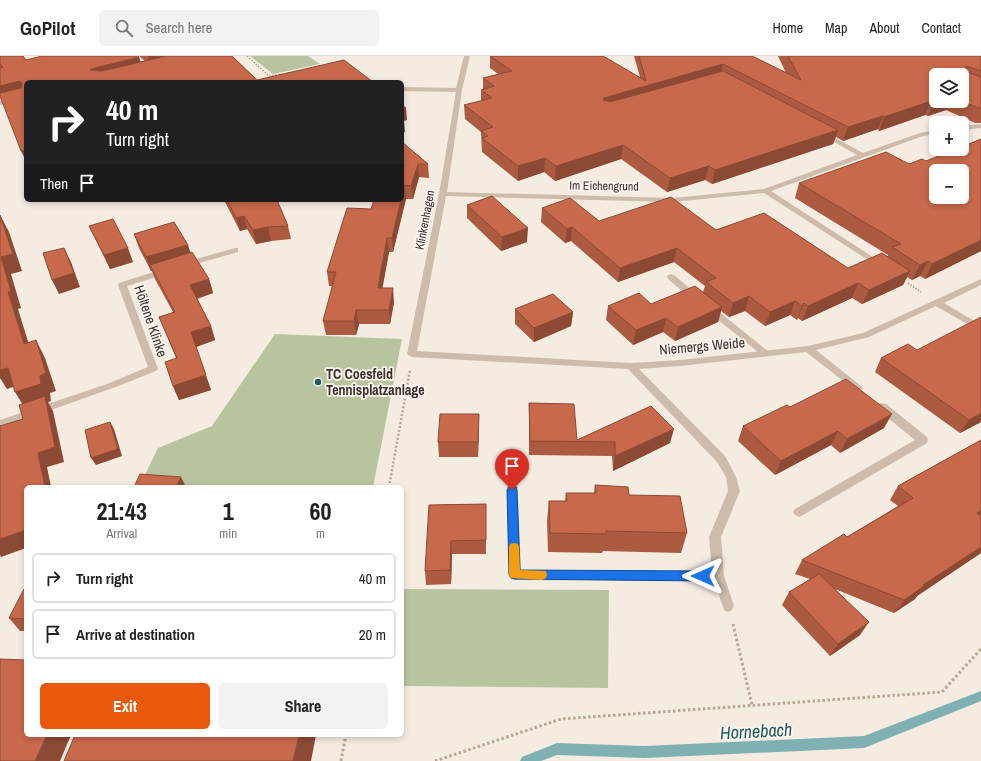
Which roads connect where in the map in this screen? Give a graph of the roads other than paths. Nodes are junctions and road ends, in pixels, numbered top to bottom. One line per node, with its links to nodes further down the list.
1 (467, 56): 3 (street, Klinkenhagen)
2 (404, 89): 3 (street)
3 (459, 90): 12 (street, Klinkenhagen)
4 (24, 97): 5 (street)
5 (0, 103)
6 (981, 126): 7 (street)
7 (969, 127)
8 (820, 132): 10 (street)
9 (929, 133): 10 (street, Im Eichengrund)
10 (863, 155): 11 (street, Im Eichengrund)
11 (765, 191): 12 (street, Im Eichengrund); 14 (street)
12 (443, 194): 20 (street, Klinkenhagen)
13 (235, 250): 23 (street, Höltene Klinke)
14 (888, 271)
15 (671, 277): 21 (street)
16 (981, 282): 17 (street, Niemergs Weide)
17 (938, 303): 18 (street); 19 (street, Niemergs Weide)
18 (981, 329)
19 (808, 349): 21 (street, Niemergs Weide); 25 (street)
20 (412, 354): 22 (street, Niemergs Weide)
21 (766, 354): 22 (street, Niemergs Weide)
22 (631, 366): 26 (street)
23 (0, 424)
24 (512, 476): 26 (street)
25 (799, 512)
26 (718, 576): 27 (street)
27 (728, 606)

